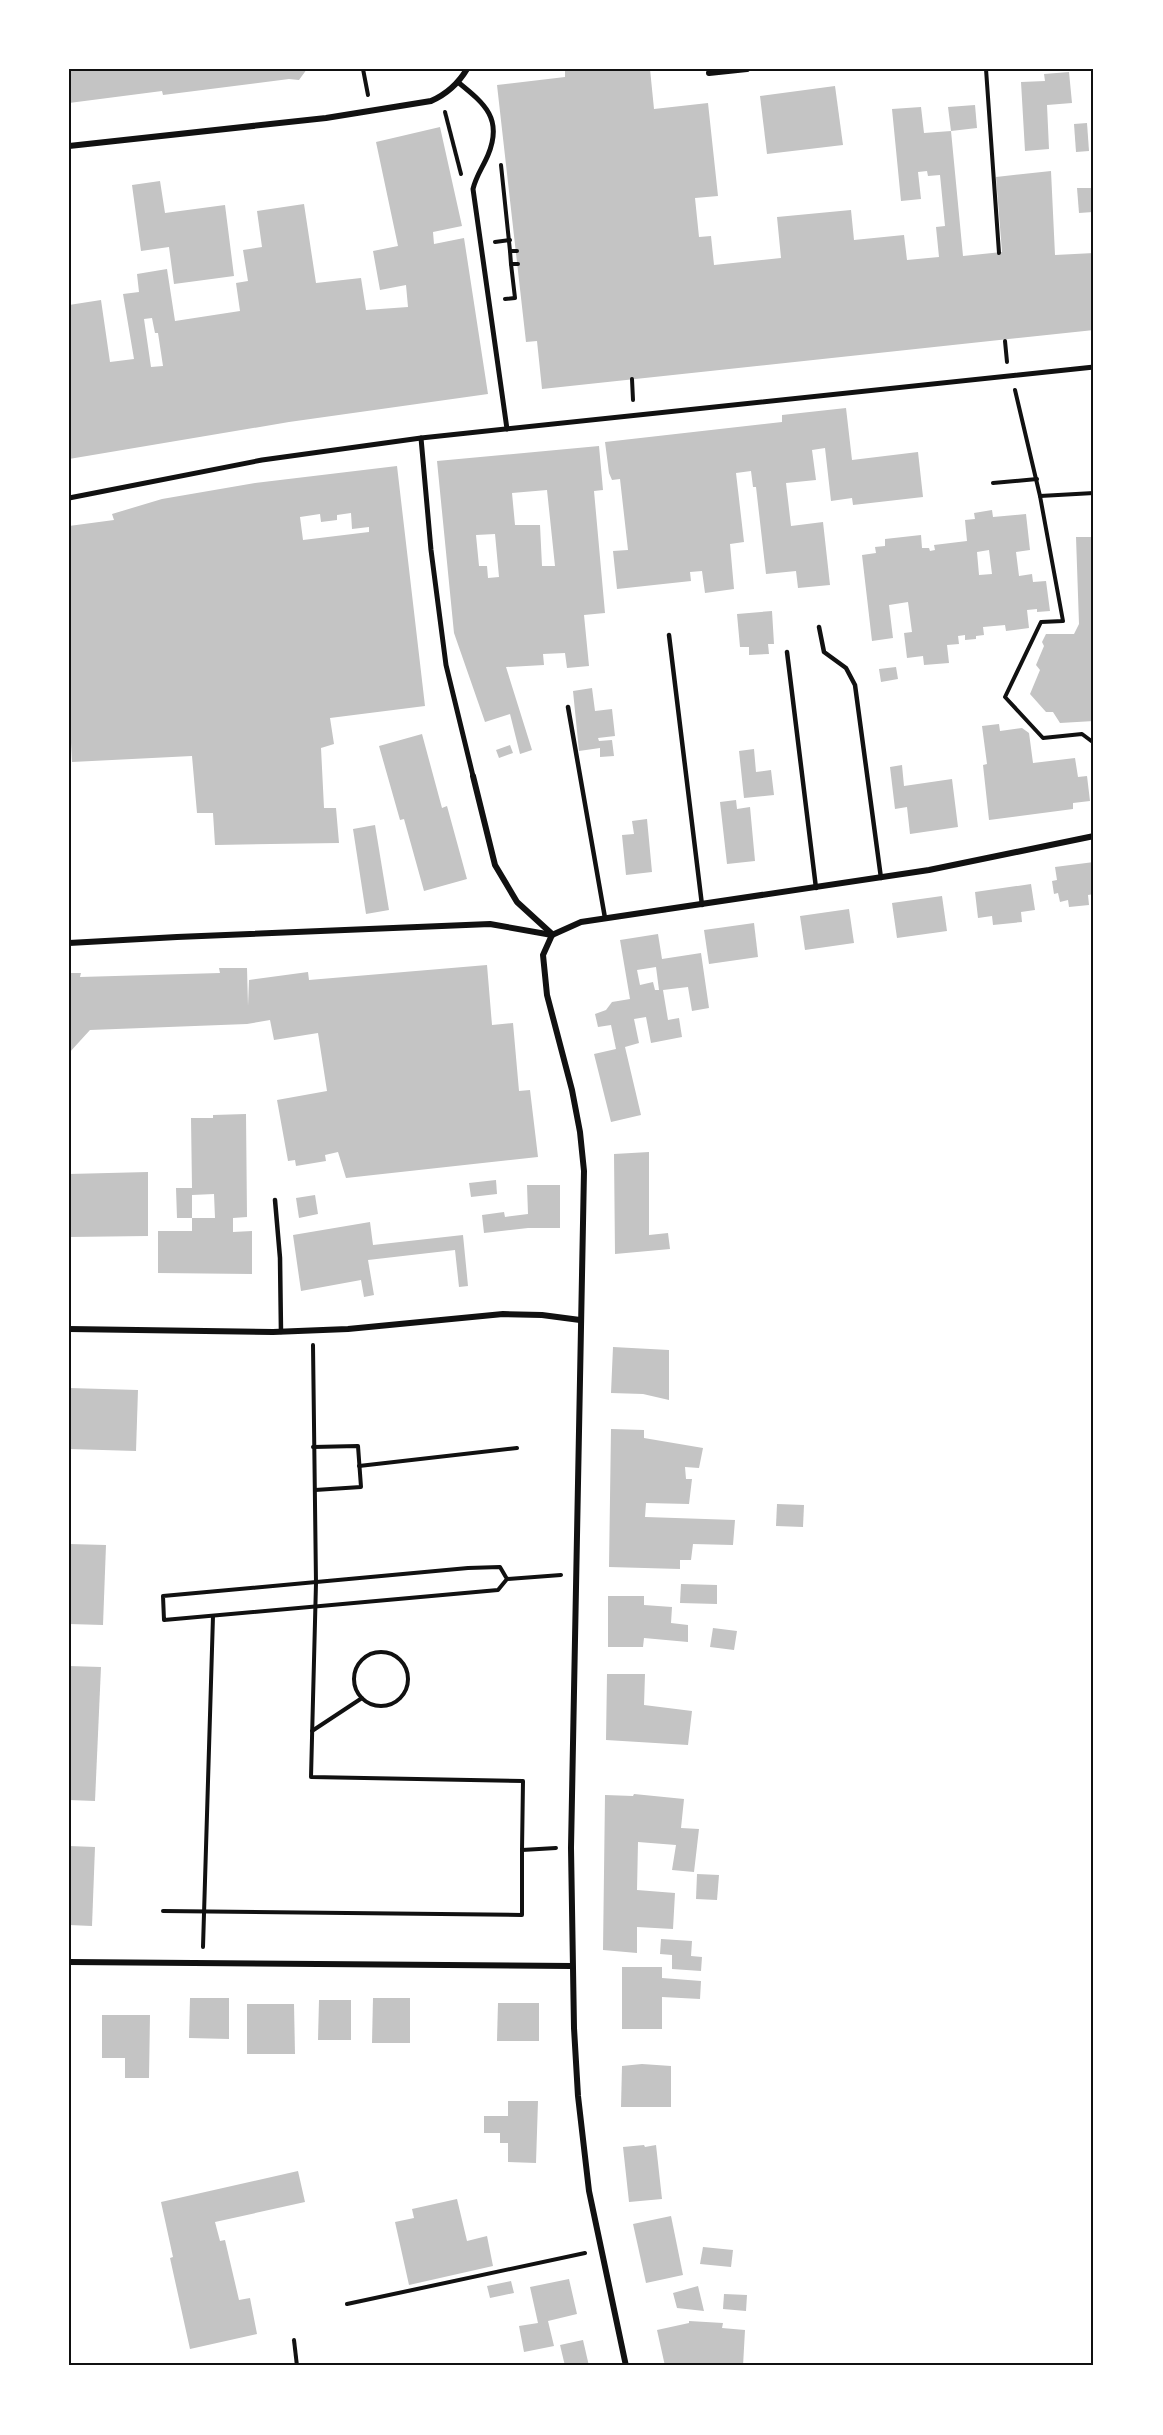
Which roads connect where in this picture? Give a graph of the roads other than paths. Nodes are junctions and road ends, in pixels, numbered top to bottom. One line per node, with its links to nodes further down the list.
1 (467, 69): 4 (street)
2 (747, 69): 3 (street)
3 (709, 73)
4 (459, 83): 5 (street); 7 (street)
5 (69, 146)
6 (1094, 367): 7 (street)
7 (507, 429): 8 (street)
8 (421, 438): 9 (street); 14 (street)
9 (69, 498)
10 (819, 627): 16 (lane)
11 (669, 635): 18 (lane)
12 (787, 652): 17 (lane)
13 (568, 707): 19 (lane)
14 (473, 776): 20 (street)
15 (1094, 836): 16 (street)
16 (881, 878): 17 (street)
17 (816, 888): 18 (street)
18 (702, 905): 19 (street)
19 (605, 918): 20 (street)
20 (552, 934): 21 (street); 23 (street)
21 (69, 943)
22 (275, 1200): 25 (lane)
23 (580, 1320): 25 (street); 27 (street)
24 (69, 1329): 25 (street)
25 (281, 1332)
26 (69, 1962): 27 (street)
27 (572, 1966): 28 (street)
28 (626, 2366)

